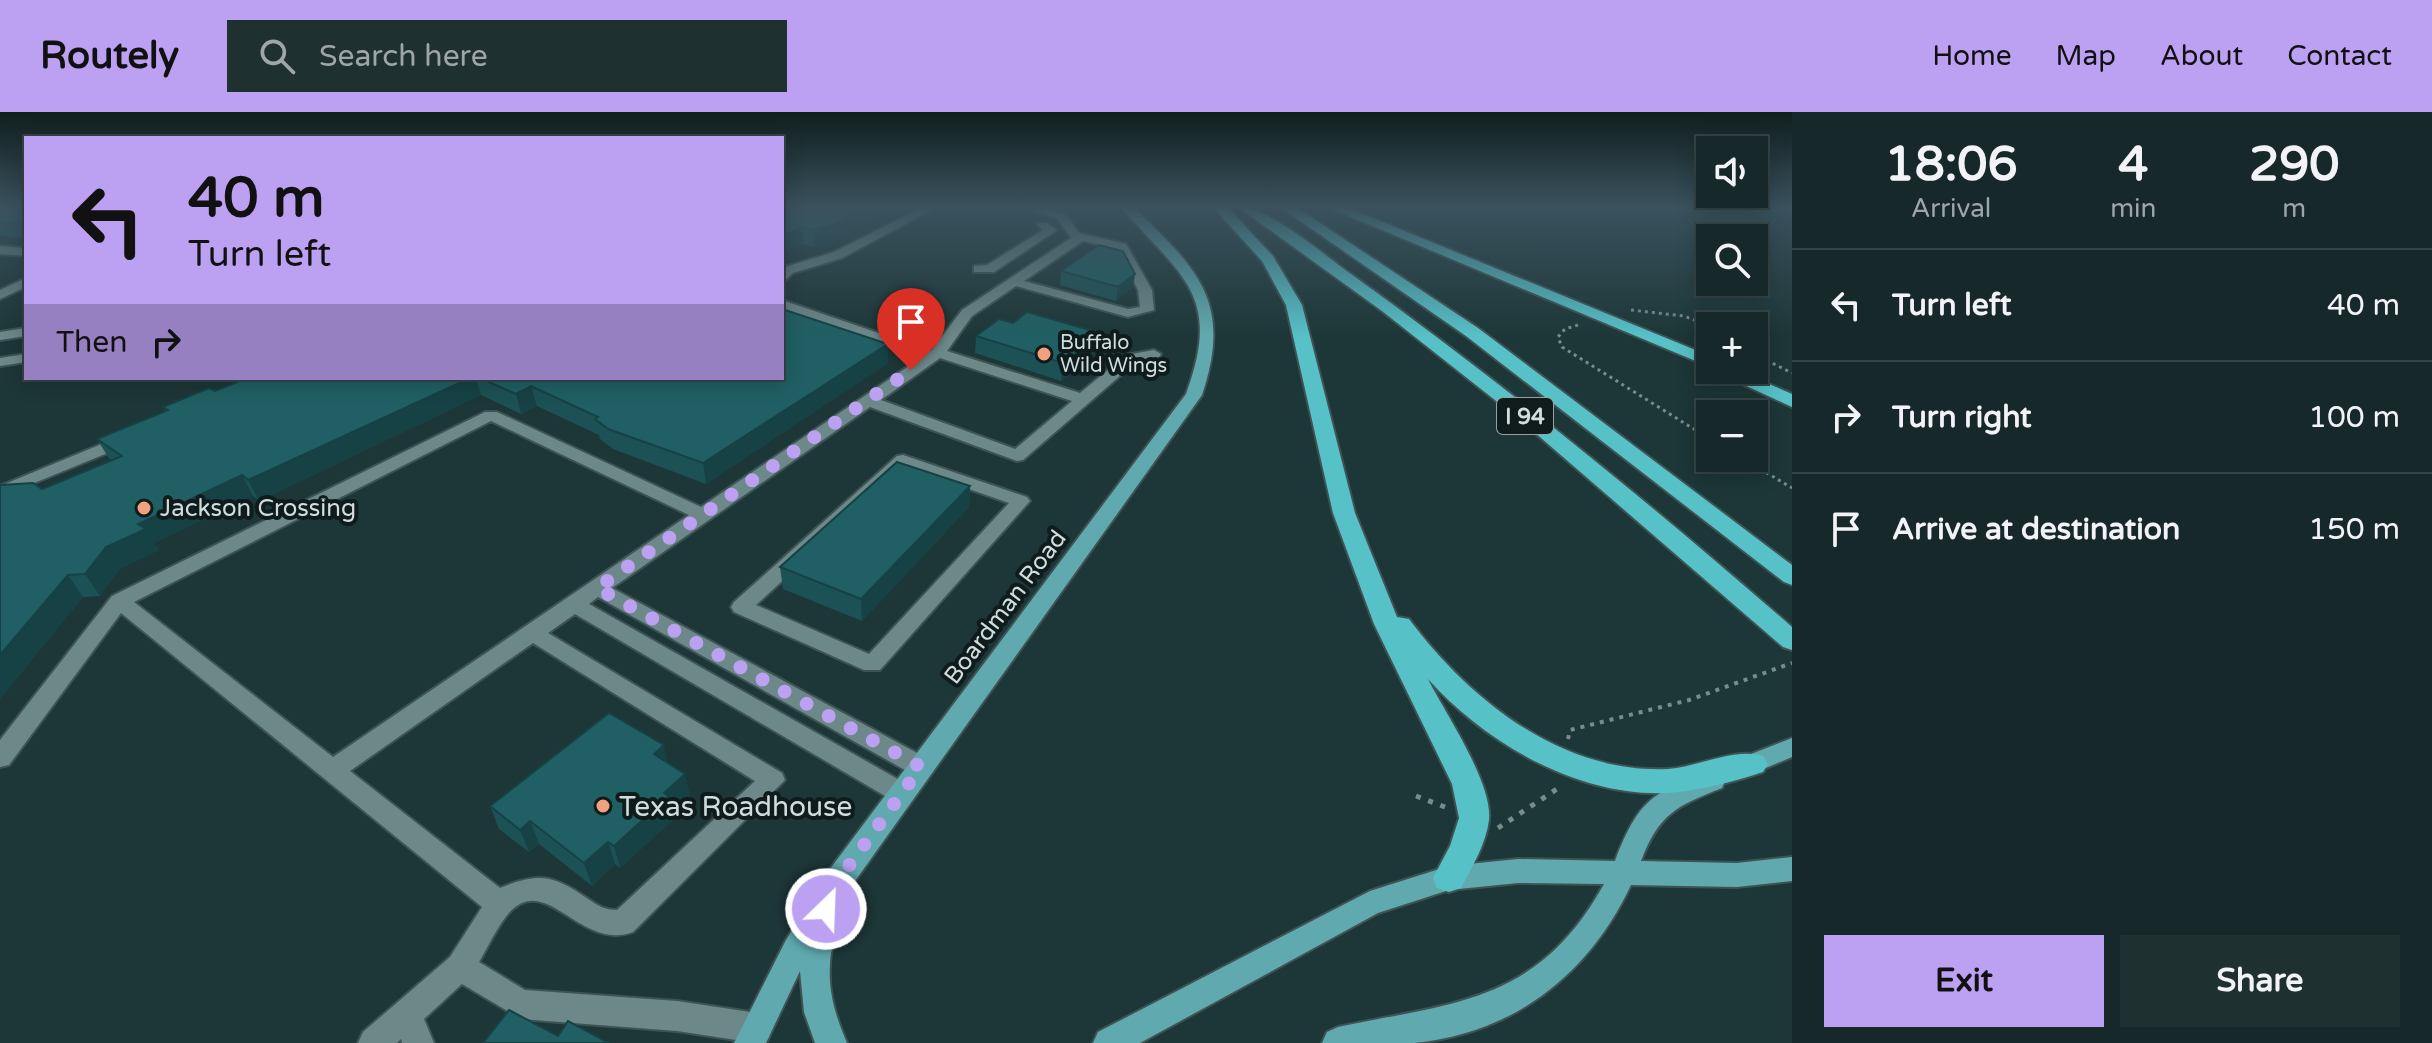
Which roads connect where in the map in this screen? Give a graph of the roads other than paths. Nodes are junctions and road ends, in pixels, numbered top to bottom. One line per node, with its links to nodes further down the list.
1 (847, 250): 11 (street)
2 (1019, 250): 10 (street)
3 (1062, 250): 12 (street)
4 (1124, 250): 12 (street)
5 (1172, 250): 43 (main road, Boardman Road)
6 (1260, 250): 33 (highway)
7 (1307, 250): 39 (highway, I 94)
8 (1351, 250): 34 (highway, I 94)
9 (1438, 250): 21 (highway)
10 (978, 269)
11 (784, 276)
12 (1014, 282): 18 (street)
13 (24, 283): 14 (street)
14 (0, 295)
15 (784, 305): 18 (street)
16 (24, 332): 17 (street)
17 (0, 336)
18 (935, 354): 26 (street); 27 (street)
19 (1154, 354): 26 (street)
20 (24, 358): 22 (street)
21 (1696, 358)
22 (0, 362)
23 (1768, 383): 25 (highway)
24 (1753, 384): 28 (highway)
25 (1792, 392)
26 (1083, 399): 27 (street)
27 (866, 400): 32 (street)
28 (1792, 401)
29 (145, 431): 30 (street)
30 (0, 492)
31 (1021, 501): 31 (street)
32 (703, 515): 35 (street); 36 (street)
33 (1349, 527): 42 (highway); 48 (highway)
34 (1792, 577)
35 (597, 588): 37 (street); 43 (street)
36 (119, 601): 41 (street); 44 (street)
37 (574, 604): 38 (street); 45 (street)
38 (532, 633): 44 (street); 50 (street)
39 (1792, 641)
40 (1792, 747): 42 (main road)
41 (0, 758)
42 (1753, 764): 47 (main road)
43 (921, 767): 45 (main road, Boardman Road)
44 (333, 770): 50 (street)
45 (901, 793): 49 (main road, Boardman Road)
46 (1792, 869): 47 (main road)
47 (1623, 873): 48 (main road); 58 (main road)
48 (1449, 878): 57 (main road)
49 (834, 886): 53 (main road, Boardman Road); 56 (main road)
50 (499, 904): 51 (street)
51 (460, 967): 52 (street); 53 (street)
52 (407, 1014): 54 (street); 55 (street)
53 (754, 1036)
54 (374, 1043)
55 (418, 1043)
56 (831, 1043)
57 (1109, 1043)
58 (1338, 1043)

